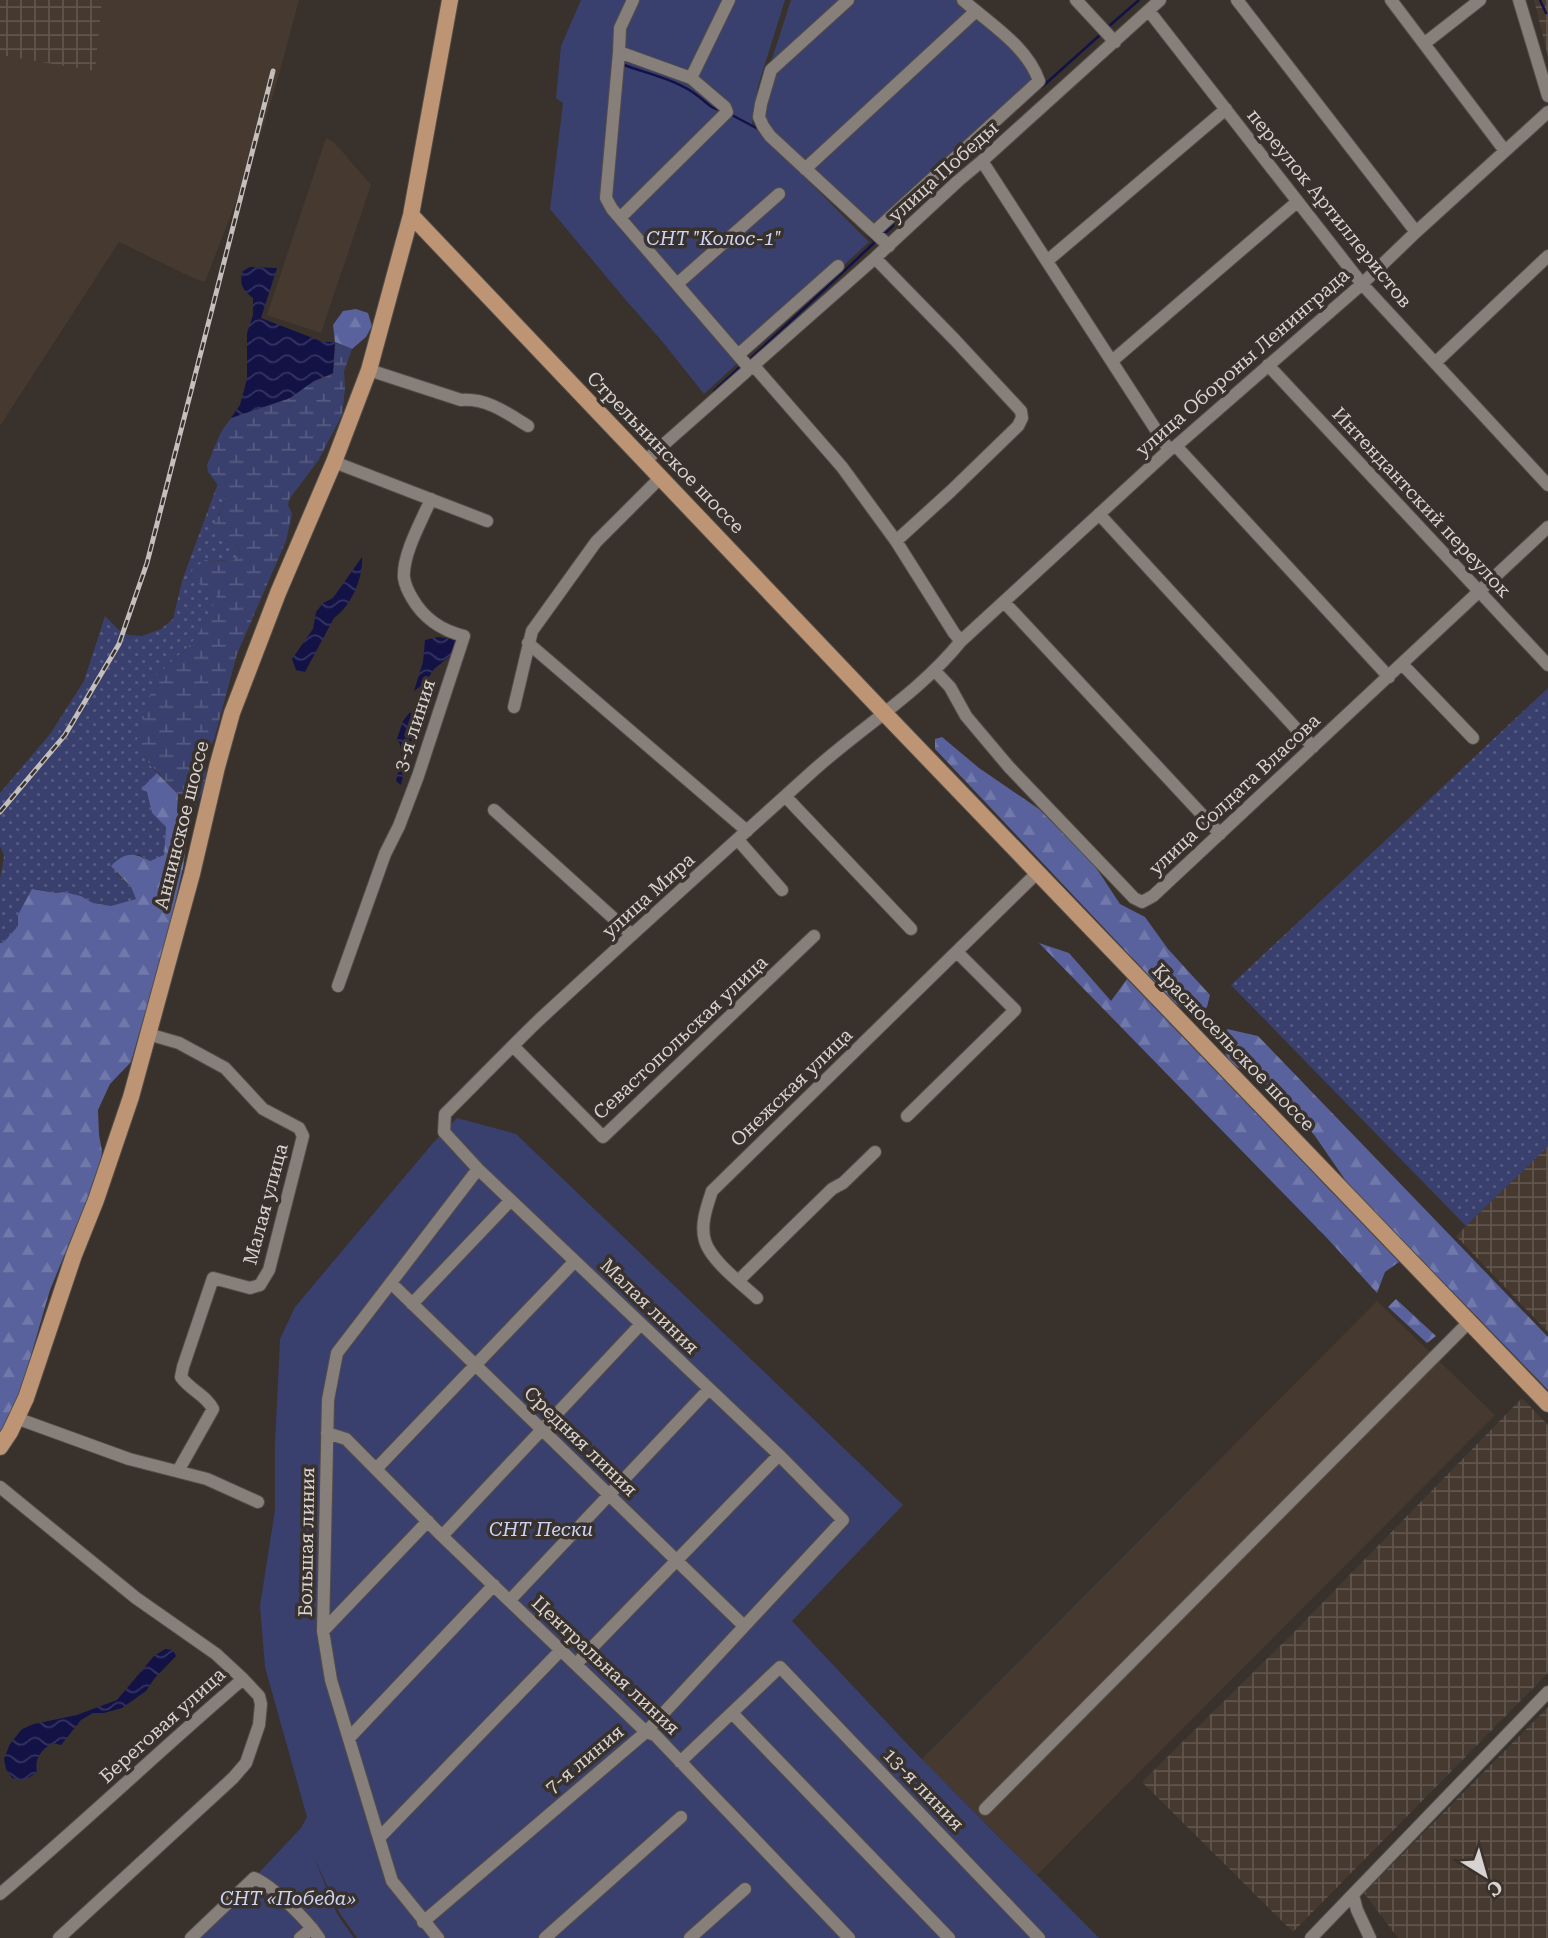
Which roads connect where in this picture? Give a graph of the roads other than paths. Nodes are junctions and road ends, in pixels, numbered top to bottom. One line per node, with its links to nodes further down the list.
1 (450, 0): 26 (main road, Аннинское шоссе)
2 (633, 0): 16 (street)
3 (729, 0): 17 (street)
4 (848, 0): 23 (street)
5 (963, 0): 13 (street)
6 (1076, 0): 14 (street)
7 (1160, 0): 12 (street, улица Победы)
8 (1237, 0): 29 (street)
9 (1391, 0): 15 (street)
10 (1480, 0): 15 (street)
11 (1520, 0): 18 (street)
12 (1149, 10): 14 (street, улица Победы); 19 (street, переулок Артиллеристов)
13 (976, 12): 23 (street); 28 (street)
14 (1115, 42): 22 (street, улица Победы)
15 (1425, 43): 21 (street)
16 (620, 52): 17 (street); 27 (street)
17 (691, 78): 27 (street)
18 (1548, 96)
19 (1226, 109): 25 (street, переулок Артиллеристов); 33 (street)
20 (1548, 112): 21 (street, улица Обороны Ленинграда)
21 (1505, 151): 29 (street, улица Обороны Ленинграда)
22 (982, 161): 30 (street, улица Победы); 33 (street)
23 (805, 169): 28 (street)
24 (779, 194): 35 (street)
25 (1297, 202): 36 (street, переулок Артиллеристов); 38 (street)
26 (411, 215): 42 (main road, Аннинское шоссе); 45 (main road, Стрельнинское шоссе)
27 (620, 218): 35 (street)
28 (874, 232): 30 (street)
29 (1416, 232): 36 (street, улица Обороны Ленинграда)
30 (889, 246): 32 (street, улица Победы)
31 (1548, 256): 39 (street)
32 (875, 258): 41 (street, улица Победы); 53 (street)
33 (1047, 261): 38 (street)
34 (838, 266): 37 (street)
35 (677, 284): 37 (street)
36 (1362, 284): 39 (street, переулок Артиллеристов); 40 (street, улица Обороны Ленинграда)
37 (738, 355): 41 (street)
38 (1112, 361): 44 (street)
39 (1435, 363): 48 (street, переулок Артиллеристов)
40 (1268, 366): 44 (street, улица Обороны Ленинграда); 54 (street, Интендантский переулок)
41 (752, 367): 45 (street, улица Победы); 53 (street)
42 (369, 370): 43 (street); 46 (main road, Аннинское шоссе)
43 (528, 426)
44 (1172, 448): 50 (street, улица Обороны Ленинграда); 61 (street)
45 (645, 461): 47 (main road, Стрельнинское шоссе)
46 (334, 462): 49 (street); 77 (main road, Аннинское шоссе)
47 (662, 478): 57 (street); 63 (main road, Стрельнинское шоссе)
48 (1548, 485)
49 (431, 499): 51 (street); 76 (street, 3-я линия)
50 (1099, 514): 55 (street, улица Обороны Ленинграда); 65 (street)
51 (487, 521)
52 (1548, 527): 54 (street, улица Солдата Власова)
53 (896, 541): 56 (street)
54 (1479, 591): 58 (street, улица Солдата Власова); 59 (street, Интендантский переулок)
55 (1004, 602): 56 (street, улица Обороны Ленинграда); 68 (street)
56 (961, 640): 60 (street, улица Обороны Ленинграда)
57 (528, 643): 62 (street); 69 (street)
58 (1402, 664): 61 (street, улица Солдата Власова); 64 (street)
59 (1548, 665)
60 (934, 670): 63 (street, улица Мира); 68 (street, улица Солдата Власова)
61 (1389, 677): 65 (street, улица Солдата Власова)
62 (514, 707)
63 (888, 716): 66 (street, улица Мира); 70 (main road, Красносельское шоссе)
64 (1473, 737)
65 (1313, 747): 68 (street, улица Солдата Власова)
66 (785, 796): 69 (street, улица Мира); 72 (street)
67 (494, 810): 73 (street)
68 (1220, 834)
69 (743, 835): 71 (street); 73 (street, улица Мира)
70 (1038, 872): 75 (street, Онежская улица); 89 (main road, Красносельское шоссе)
71 (782, 890)
72 (911, 929)
73 (632, 935): 78 (street, улица Мира)
74 (814, 936): 78 (street, Севастопольская улица)
75 (957, 952): 80 (street); 85 (street, Онежская улица)
76 (338, 986)
77 (148, 1034): 94 (main road, Аннинское шоссе); 100 (street, Малая улица)
78 (513, 1046): 79 (street, улица Мира)
79 (445, 1114): 82 (street, Малая линия)
80 (907, 1116)
81 (875, 1152): 85 (street)
82 (478, 1169): 83 (street, Малая линия); 86 (street, Большая линия)
83 (511, 1200): 84 (street, Малая линия); 88 (street)
84 (575, 1261): 90 (street, Малая линия); 91 (street)
85 (738, 1281): 87 (street, Онежская улица)
86 (391, 1283): 88 (street, Средняя линия); 96 (street, Большая линия)
87 (757, 1298)
88 (412, 1304): 91 (street, Средняя линия)
89 (1469, 1322): 93 (main road, Красносельское шоссе); 120 (street)
90 (641, 1324): 92 (street, Малая линия); 95 (street)
91 (475, 1365): 95 (street, Средняя линия); 99 (street)
92 (709, 1389): 98 (street, Малая линия); 102 (street)
93 (1548, 1404)
94 (16, 1418): 97 (main road, Аннинское шоссе); 100 (street)
95 (542, 1430): 102 (street, Средняя линия); 106 (street)
96 (327, 1433): 99 (street, Центральная линия); 111 (street, Большая линия)
97 (0, 1447)
98 (779, 1455): 104 (street, Малая линия); 107 (street)
99 (376, 1469): 105 (street, Центральная линия)
100 (178, 1471): 103 (street)
101 (0, 1487): 114 (street, Береговая улица)
102 (609, 1495): 107 (street, Средняя линия); 109 (street)
103 (258, 1502)
104 (843, 1520): 110 (street, 7-я линия)
105 (428, 1521): 106 (street, Центральная линия); 111 (street)
106 (442, 1536): 108 (street, Центральная линия)
107 (677, 1560): 110 (street, Средняя линия); 113 (street)
108 (494, 1585): 109 (street, Центральная линия); 118 (street)
109 (510, 1600): 112 (street, Центральная линия)
110 (744, 1626): 117 (street, 7-я линия)
111 (323, 1631): 118 (street, Большая линия)
112 (561, 1650): 113 (street, Центральная линия); 122 (street)
113 (576, 1664): 117 (street, Центральная линия)
114 (243, 1679): 124 (street, Береговая улица); 128 (street)
115 (1548, 1692): 125 (street)
116 (732, 1713): 119 (street); 135 (street); 136 (street, 13-я линия)
117 (646, 1732): 119 (street, Центральная линия); 126 (street, 7-я линия)
118 (349, 1738): 122 (street, Большая линия)
119 (680, 1762): 134 (street, Центральная линия)
120 (985, 1809)
121 (681, 1817): 132 (street)
122 (380, 1838): 126 (street, Большая линия)
123 (745, 1889): 133 (street)
124 (0, 1894)
125 (1353, 1895): 137 (street); 138 (street)
126 (423, 1922): 131 (street, Большая линия)
127 (316, 1933): 129 (street); 130 (street)
128 (59, 1938)
129 (191, 1938)
130 (300, 1938)
131 (438, 1938)
132 (545, 1938)
133 (690, 1938)
134 (849, 1938)
135 (949, 1938)
136 (1040, 1938)
137 (1311, 1938)
138 (1370, 1938)

